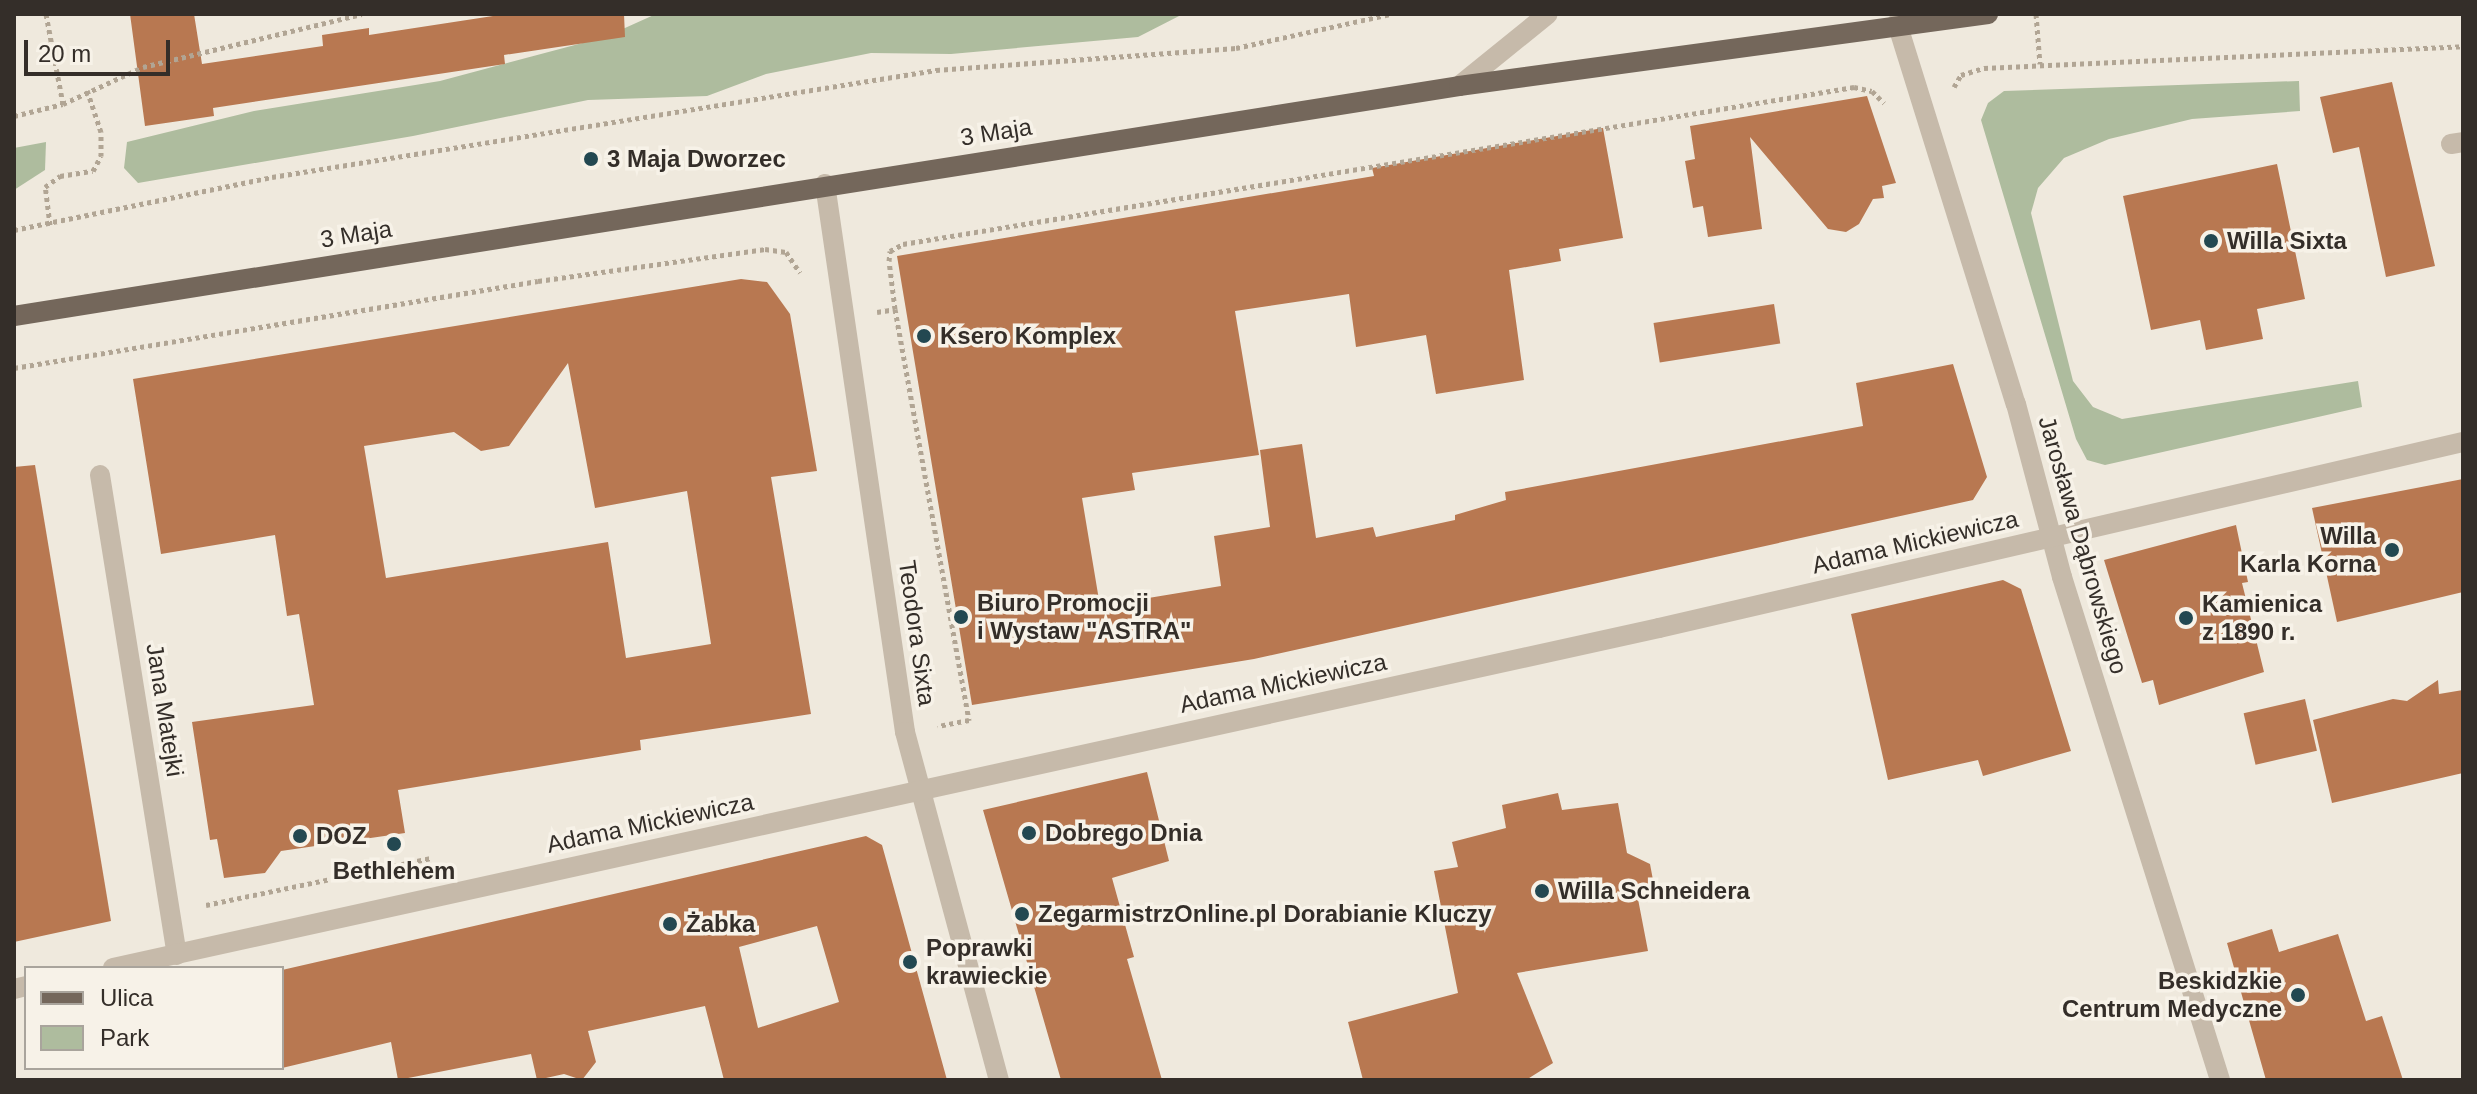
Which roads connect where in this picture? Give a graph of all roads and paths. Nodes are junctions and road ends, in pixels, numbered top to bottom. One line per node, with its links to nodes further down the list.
1 (46, 14): 12 (path)
2 (362, 14): 11 (path)
3 (1390, 14): 17 (path)
4 (1548, 14): 10 (street)
5 (1988, 14): 7 (main road, 3 Maja)
6 (2036, 14): 9 (path)
7 (1897, 23): 10 (main road, 3 Maja); 15 (street, Jarosława Dąbrowskiego)
8 (2463, 46): 9 (path)
9 (2040, 64): 15 (path)
10 (1459, 86): 16 (main road, 3 Maja)
11 (87, 90): 12 (path); 17 (path)
12 (63, 104): 14 (path)
13 (1886, 106): 20 (path)
14 (14, 116)
15 (1928, 123): 26 (street, Jarosława Dąbrowskiego)
16 (825, 184): 21 (main road, 3 Maja); 22 (street, Teodora Sixta)
17 (50, 225): 18 (path)
18 (14, 230)
19 (802, 280): 23 (path)
20 (895, 309): 22 (path); 27 (path)
21 (14, 316)
22 (846, 316): 28 (street, Teodora Sixta)
23 (14, 368)
24 (2463, 442): 26 (street, Adama Mickiewicza)
25 (100, 475): 29 (street, Jana Matejki)
26 (2050, 536): 28 (street, Adama Mickiewicza); 32 (street, Jarosława Dąbrowskiego)
27 (969, 720)
28 (919, 790): 29 (street, Adama Mickiewicza); 31 (street, Teodora Sixta)
29 (177, 955): 30 (street, Adama Mickiewicza)
30 (123, 966)
31 (999, 1080)
32 (2220, 1080)

